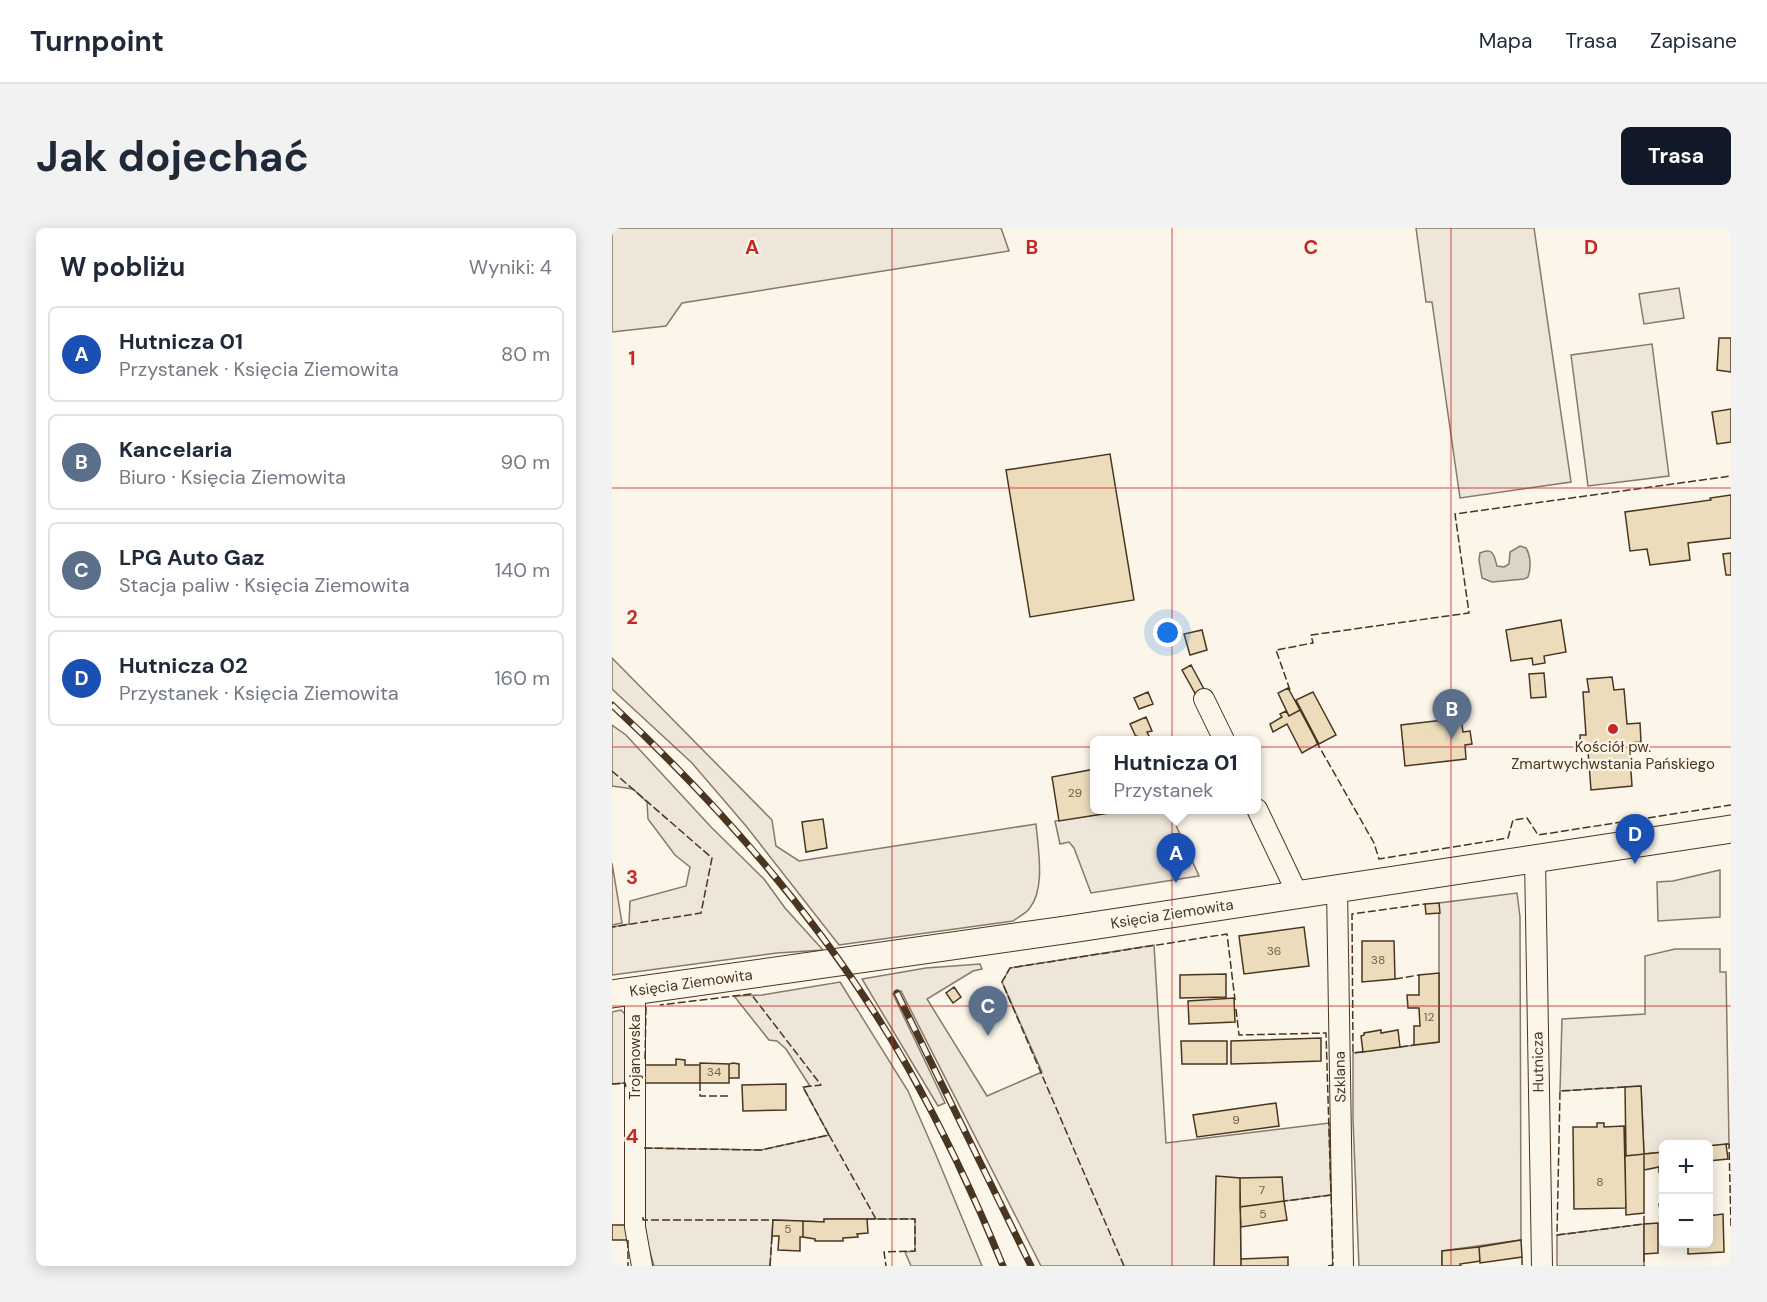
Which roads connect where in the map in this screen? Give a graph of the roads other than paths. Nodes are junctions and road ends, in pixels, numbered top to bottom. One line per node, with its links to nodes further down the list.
1 (1204, 699): 2 (street)
2 (1222, 736)
3 (1259, 814): 7 (street)
4 (1731, 829): 5 (street, Księcia Ziemowita)
5 (1535, 858): 6 (street, Księcia Ziemowita); 11 (street, Hutnicza)
6 (1337, 888): 7 (street, Księcia Ziemowita); 10 (street, Szklana)
7 (1299, 895): 8 (street, Księcia Ziemowita)
8 (624, 993): 9 (street, Trojanowska)
9 (642, 1266)
10 (1343, 1266)
11 (1542, 1266)

